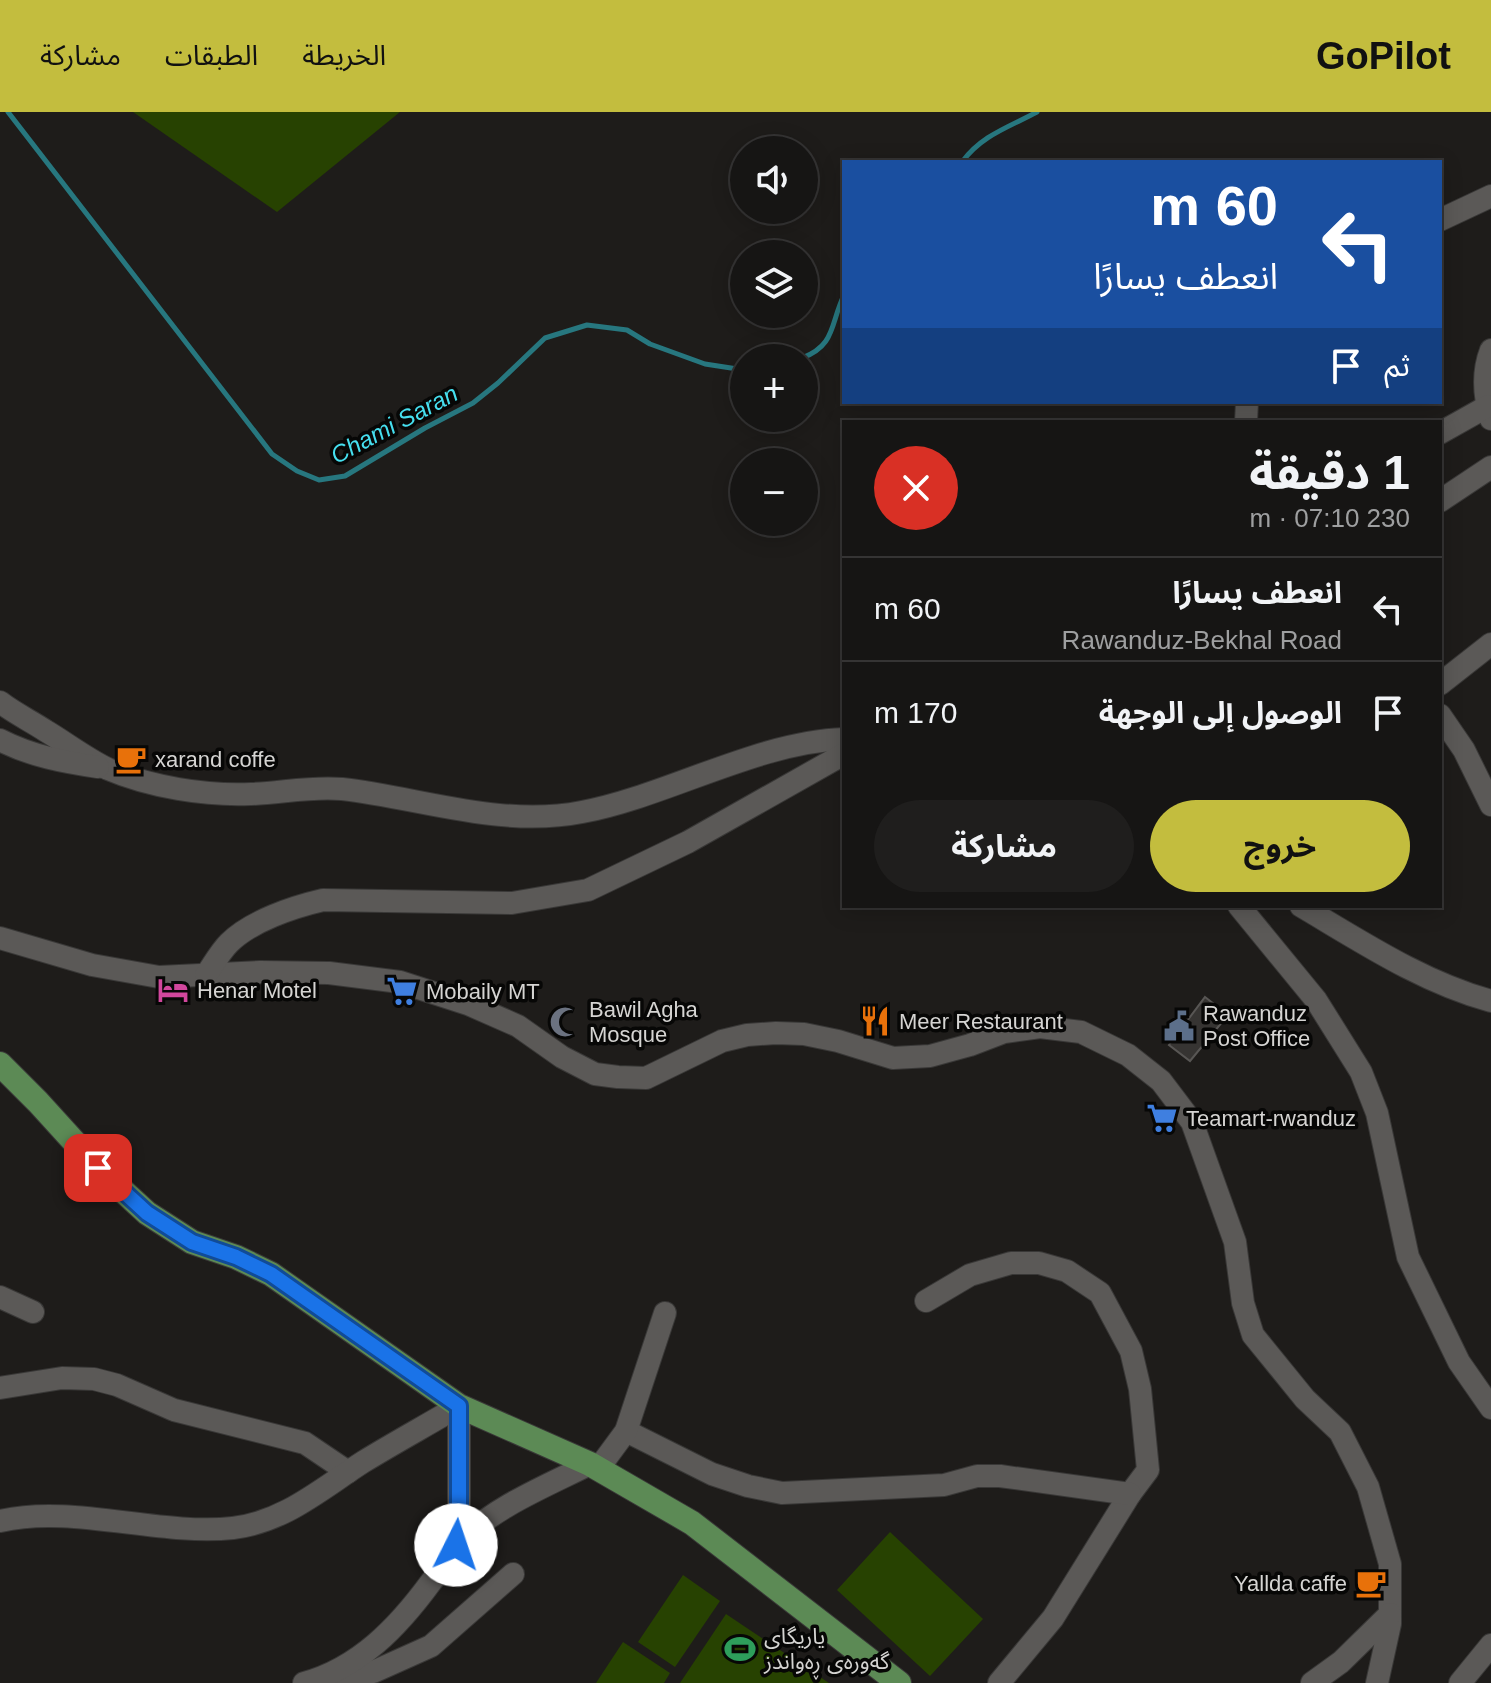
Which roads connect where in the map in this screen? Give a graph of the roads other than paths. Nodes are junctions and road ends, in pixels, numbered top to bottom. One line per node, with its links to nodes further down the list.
1 (1491, 196): 2 (street)
2 (1442, 219)
3 (1491, 350): 4 (street)
4 (1489, 412): 5 (street)
5 (1442, 432)
6 (1491, 467): 7 (street)
7 (1442, 500)
8 (1491, 644): 9 (street)
9 (1442, 682)
10 (0, 702): 15 (street)
11 (1442, 718): 16 (street)
12 (842, 739): 15 (street)
13 (0, 740): 15 (street)
14 (842, 755): 20 (street)
15 (107, 769)
16 (1491, 805)
17 (1304, 908): 21 (street)
18 (1256, 916): 29 (street)
19 (0, 938): 20 (street)
20 (206, 975): 37 (street)
21 (1491, 1001)
22 (0, 1064): 28 (main road)
23 (0, 1297): 25 (street)
24 (926, 1301): 33 (street)
25 (33, 1312)
26 (665, 1313): 30 (street)
27 (0, 1388): 32 (street)
28 (459, 1406): 31 (main road); 32 (street); 35 (street)
29 (1491, 1408)
30 (626, 1431): 31 (street); 33 (street)
31 (594, 1466): 35 (street); 41 (main road)
32 (348, 1472): 34 (street)
33 (1130, 1494): 42 (street)
34 (0, 1521)
35 (456, 1545): 39 (street)
36 (513, 1574): 39 (street)
37 (1390, 1614): 43 (street); 44 (street)
38 (1491, 1645): 45 (street)
39 (329, 1676): 40 (street)
40 (304, 1683)
41 (899, 1683)
42 (999, 1683)
43 (1312, 1683)
44 (1377, 1683)
45 (1460, 1683)

